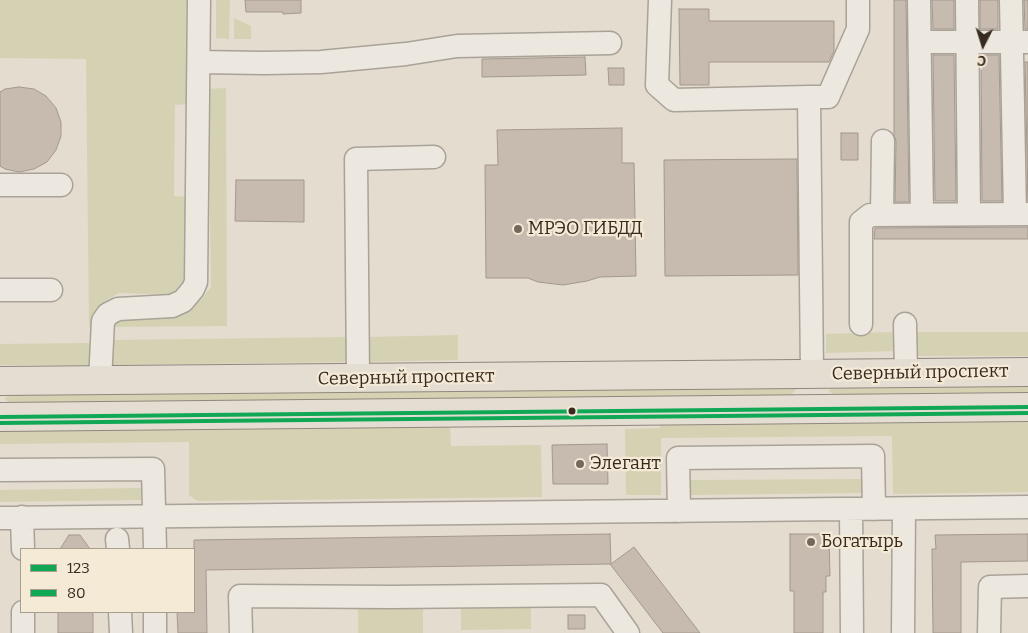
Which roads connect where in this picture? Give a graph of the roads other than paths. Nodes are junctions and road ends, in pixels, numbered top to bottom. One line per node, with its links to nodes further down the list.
1 (199, 0): 11 (street)
2 (660, 0): 12 (street)
3 (858, 0): 12 (street)
4 (919, 0): 7 (street)
5 (967, 0): 8 (street)
6 (1011, 0): 9 (street)
7 (920, 42): 8 (street); 17 (street)
8 (967, 42): 9 (street); 18 (street)
9 (1020, 42): 19 (street)
10 (610, 43): 11 (street)
11 (199, 62): 29 (street)
12 (808, 97): 27 (street)
13 (883, 141): 20 (street)
14 (434, 157): 28 (street)
15 (0, 185): 16 (street)
16 (60, 185)
17 (922, 214): 18 (street); 20 (street)
18 (969, 214): 19 (street)
19 (1022, 214)
20 (882, 215): 23 (street)
21 (0, 290): 22 (street)
22 (51, 290)
23 (861, 324)
24 (905, 324): 26 (street)
25 (1028, 372): 26 (main road, Северный проспект)
26 (906, 373): 27 (main road, Северный проспект)
27 (812, 374): 28 (main road, Северный проспект); 32 (main road, Северный проспект)
28 (358, 378): 29 (main road, Северный проспект)
29 (100, 381): 30 (main road, Северный проспект)
30 (0, 382)
31 (1028, 407): 32 (main road, Северный проспект)
32 (813, 409): 33 (main road, Северный проспект)
33 (0, 417)
34 (0, 470): 40 (street)
35 (1028, 507): 38 (street)
36 (851, 509): 37 (street); 39 (street); 54 (street)
37 (874, 509): 38 (street); 39 (street)
38 (904, 509): 55 (street)
39 (679, 511): 40 (street)
40 (155, 516): 41 (street); 44 (street)
41 (22, 517): 42 (street); 43 (street)
42 (0, 518)
43 (22, 548)
44 (155, 548)
45 (1028, 586): 56 (street)
46 (23, 613): 49 (street)
47 (120, 613): 50 (street)
48 (155, 613): 51 (street)
49 (23, 633)
50 (121, 633)
51 (155, 633)
52 (241, 633): 53 (street)
53 (628, 633)
54 (852, 633)
55 (903, 633)
56 (989, 633)

